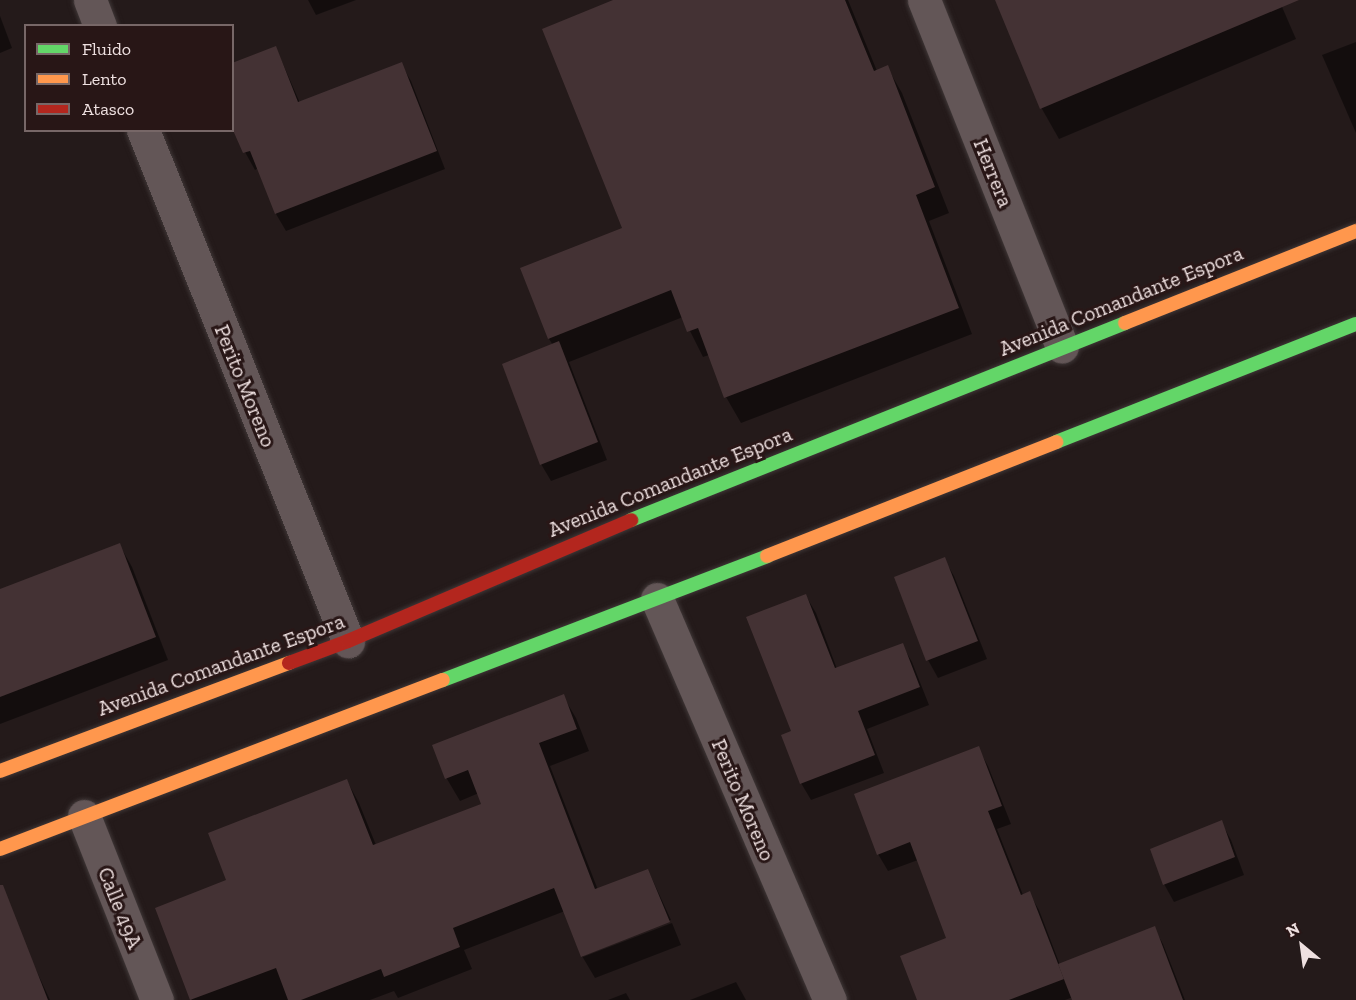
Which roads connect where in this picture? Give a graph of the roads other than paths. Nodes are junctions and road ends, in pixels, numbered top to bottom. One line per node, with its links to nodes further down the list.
1 (90, 0): 3 (street)
2 (924, 0): 7 (street, Herrera)
3 (99, 24)
4 (144, 132): 9 (street, Perito Moreno)
5 (1356, 231): 7 (main road, Avenida Comandante Espora)
6 (1356, 324): 8 (main road)
7 (1062, 347): 9 (main road, Avenida Comandante Espora)
8 (657, 599): 11 (main road); 14 (street, Perito Moreno)
9 (348, 642): 10 (main road, Avenida Comandante Espora)
10 (0, 771)
11 (84, 816): 12 (main road); 13 (street, Calle 49A)
12 (0, 849)
13 (157, 1000)
14 (830, 1000)

